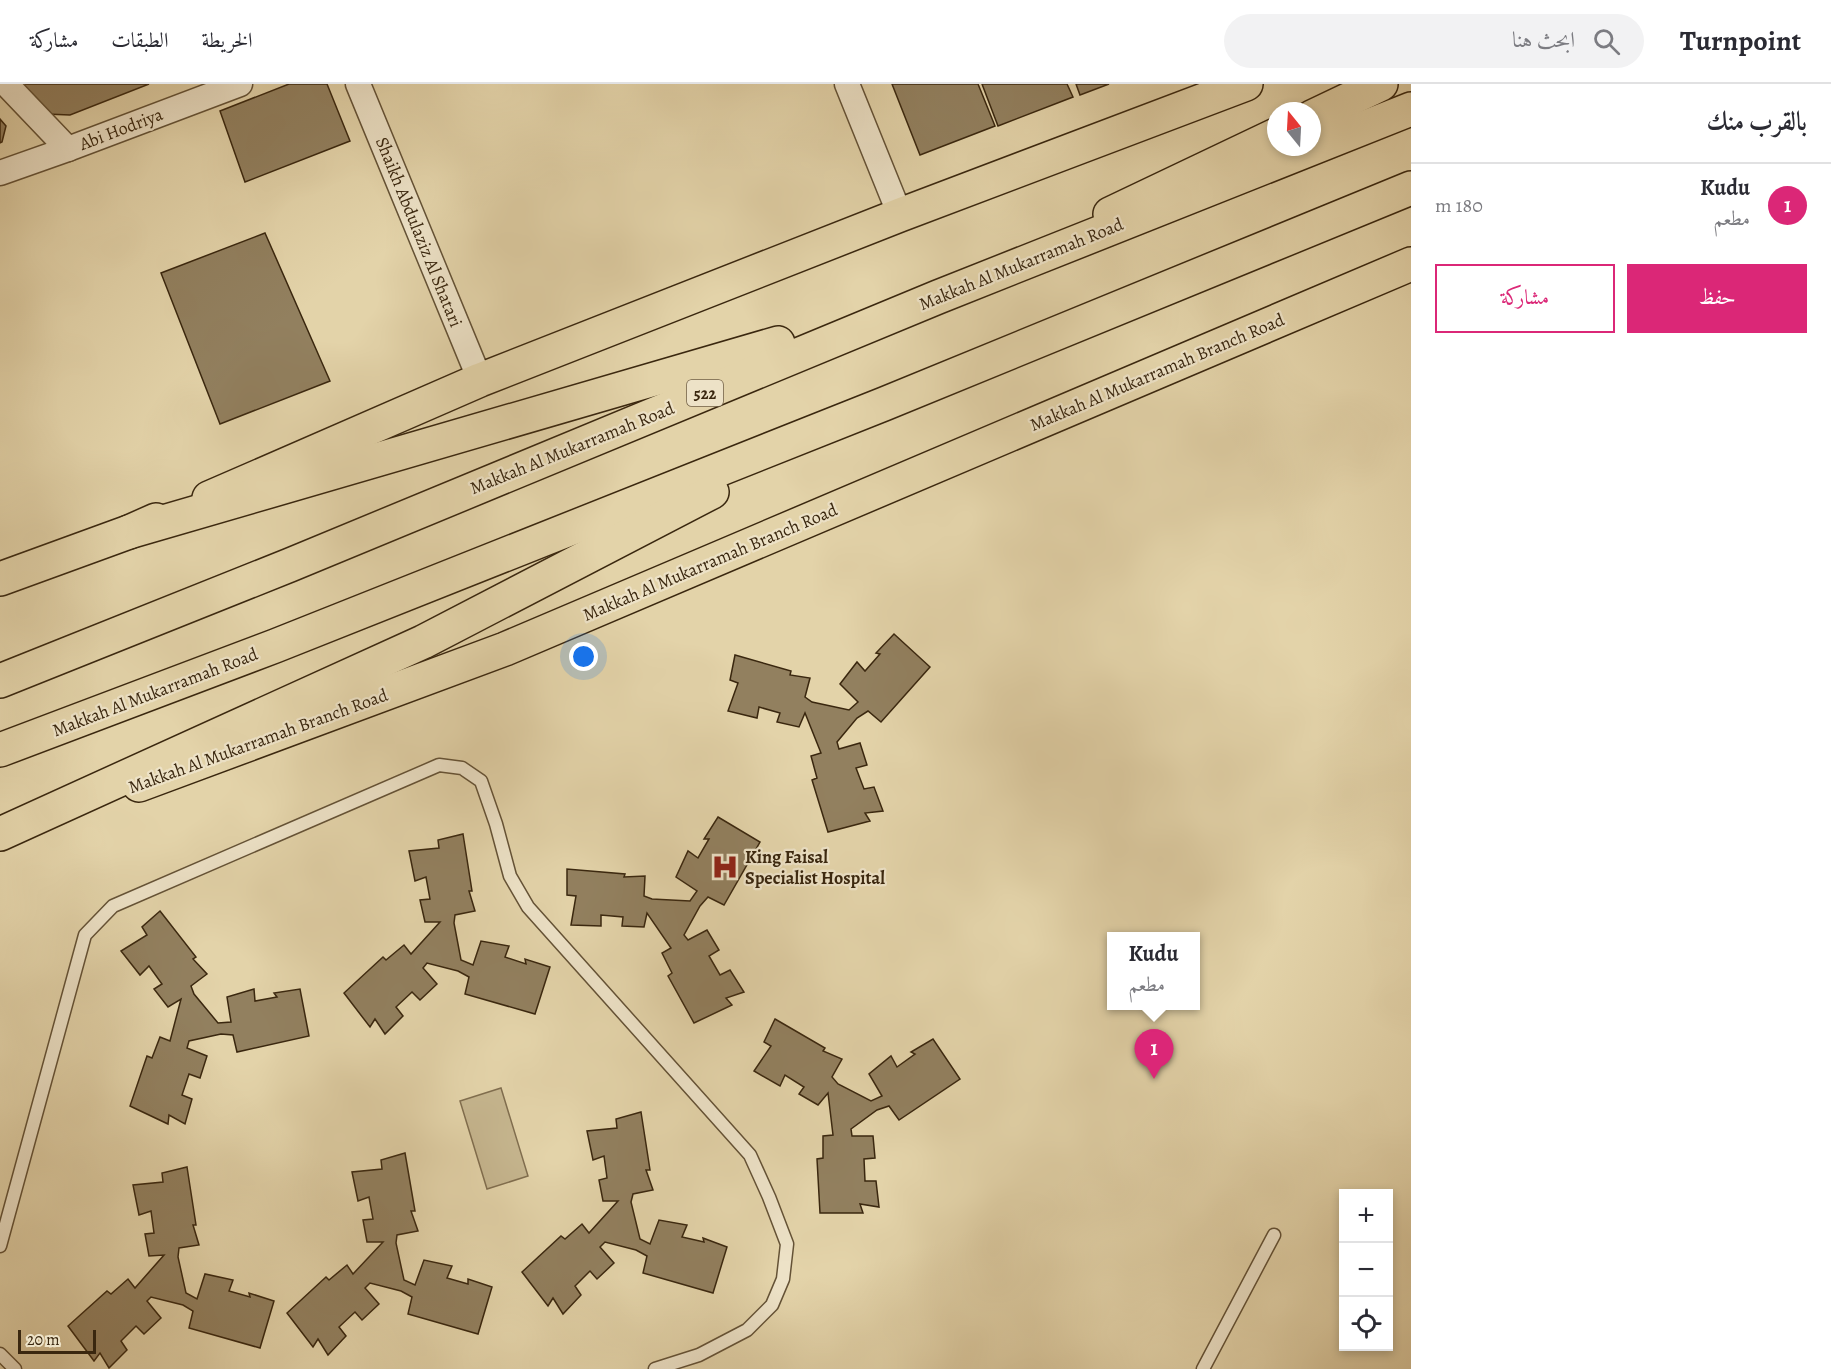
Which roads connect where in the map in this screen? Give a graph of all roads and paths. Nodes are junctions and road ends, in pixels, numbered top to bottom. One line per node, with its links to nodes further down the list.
1 (6, 84): 10 (street)
2 (240, 84): 10 (street, Abi Hodriya)
3 (358, 84): 18 (street, Shaikh Abdulaziz Al Shatari)
4 (847, 84): 14 (street)
5 (1246, 84): 14 (main road)
6 (1381, 84): 8 (main road)
7 (1411, 109): 17 (main road, Makkah Al Mukarramah Road / 522)
8 (1321, 113)
9 (1267, 139): 17 (main road)
10 (68, 149): 11 (street, Abi Hodriya)
11 (0, 173)
12 (1411, 188): 16 (main road, Makkah Al Mukarramah Road)
13 (1411, 206): 16 (main road)
14 (900, 215): 18 (main road)
15 (1411, 264): 24 (main road, Makkah Al Mukarramah Branch Road)
16 (1164, 290): 19 (main road, Makkah Al Mukarramah Road)
17 (938, 297): 20 (main road); 22 (main road, Makkah Al Mukarramah Road / 522)
18 (480, 380): 20 (main road)
19 (884, 404): 23 (main road, Makkah Al Mukarramah Road); 24 (main road)
20 (129, 532): 21 (main road)
21 (0, 579)
22 (0, 681)
23 (0, 750)
24 (0, 836)
25 (1274, 1235): 30 (lane)
26 (0, 1246): 29 (lane)
27 (0, 1354): 28 (lane)
28 (15, 1369)
29 (655, 1369)
30 (1203, 1369)

